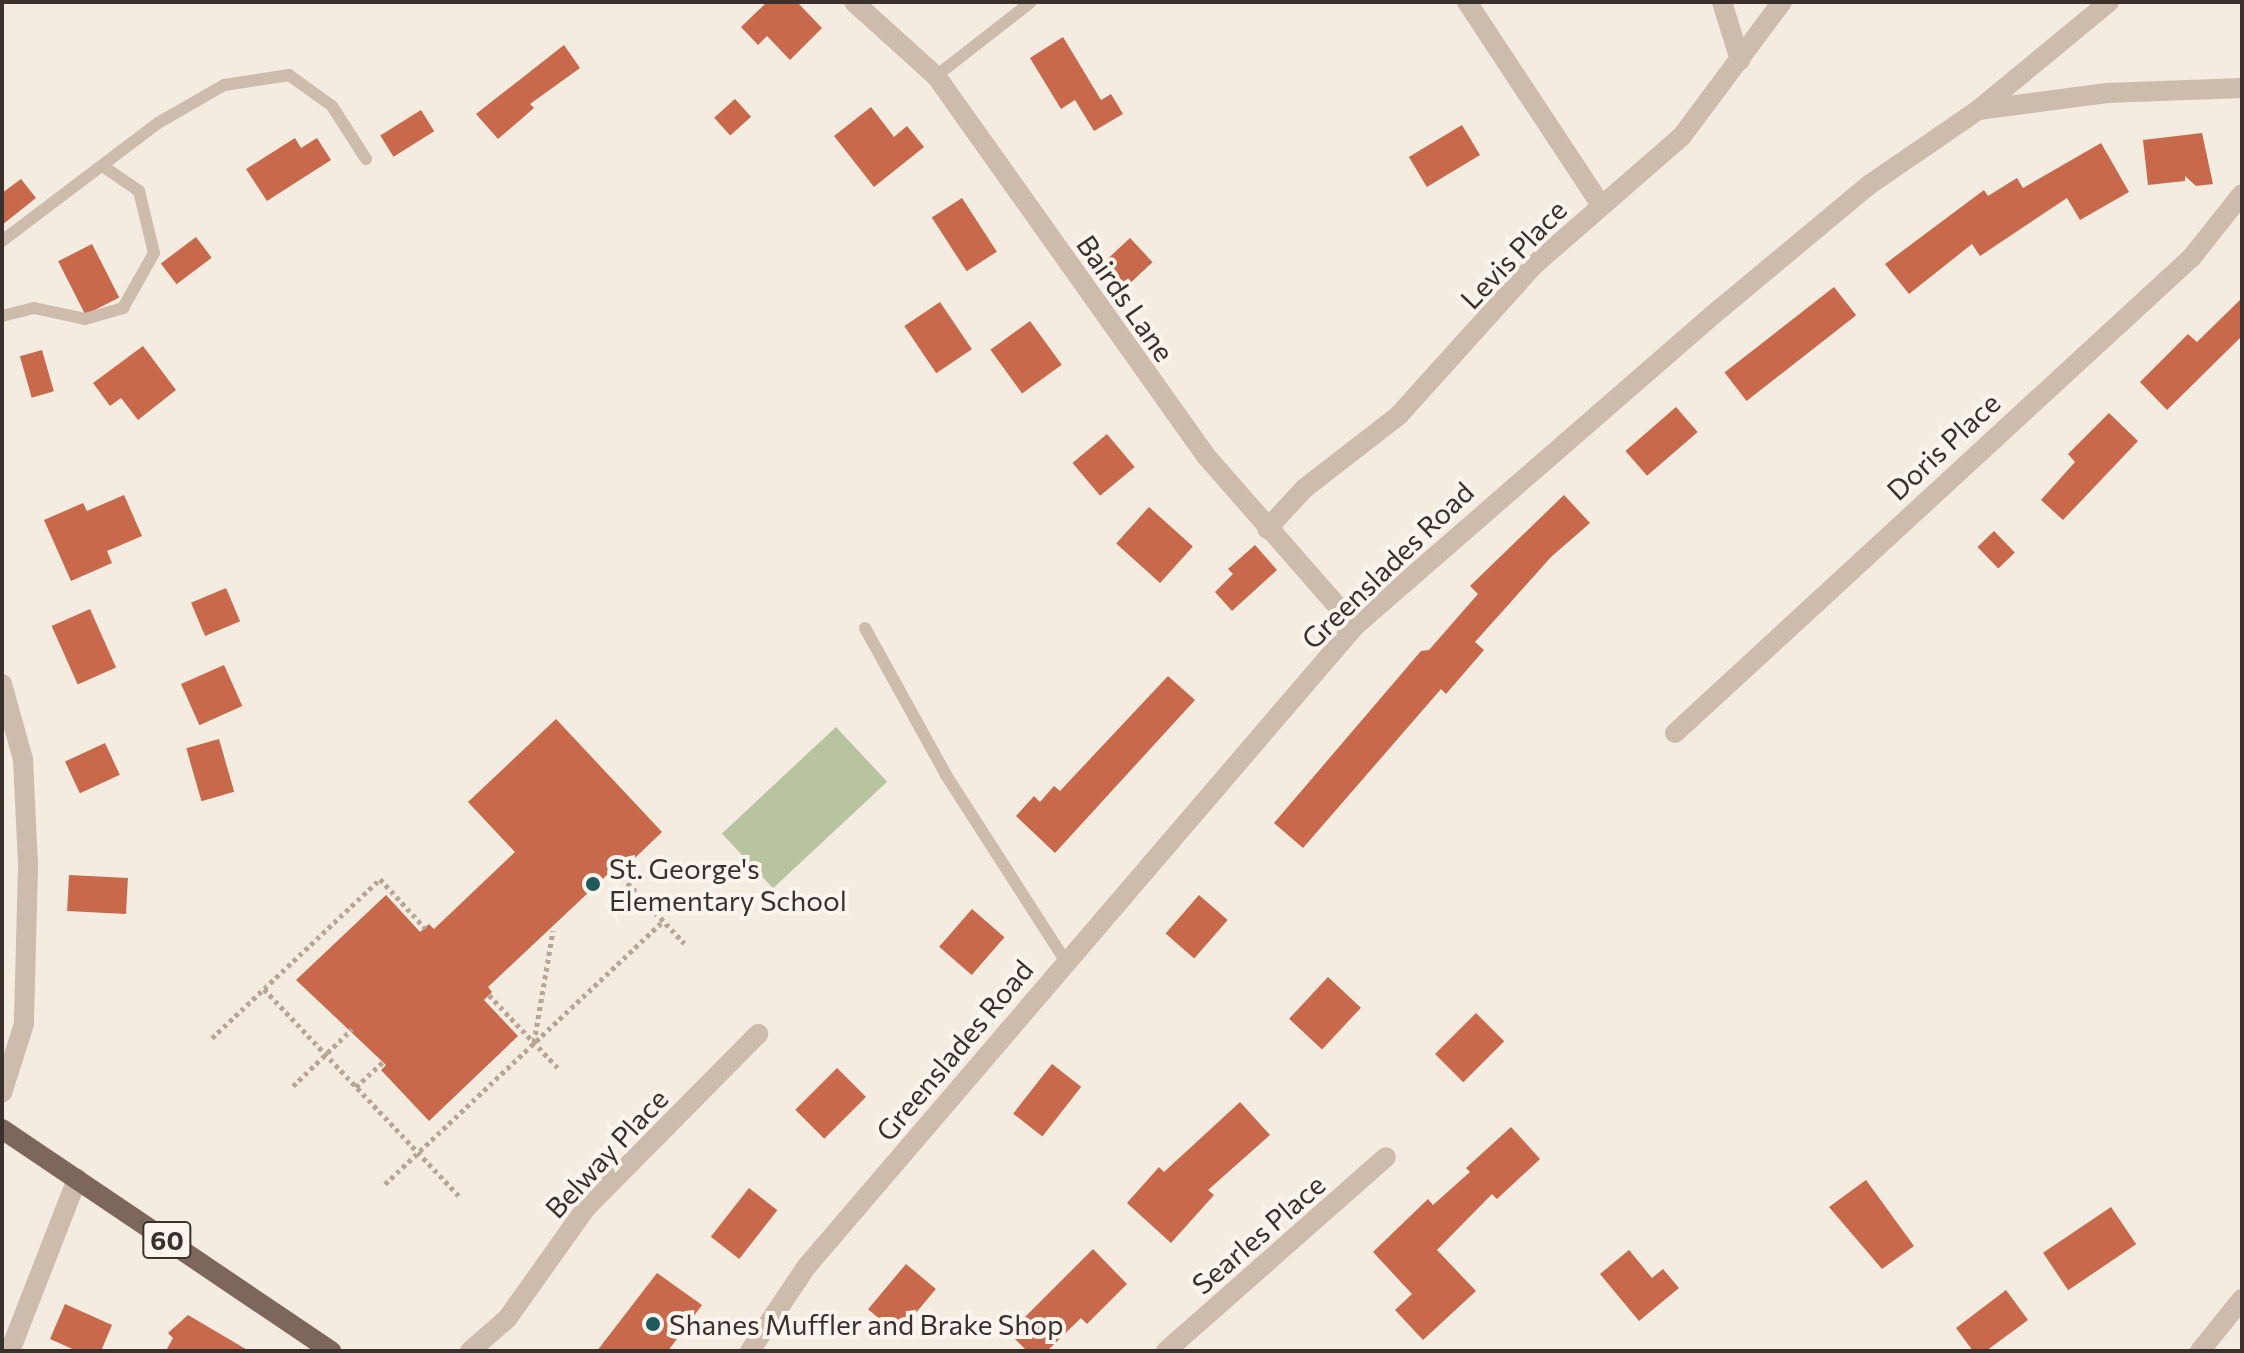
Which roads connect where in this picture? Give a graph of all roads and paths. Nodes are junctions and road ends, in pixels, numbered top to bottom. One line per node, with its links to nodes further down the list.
1 (854, 2): 8 (street, Bairds Lane)
2 (1031, 2): 8 (lane)
3 (1467, 2): 14 (street)
4 (1722, 2): 7 (street)
5 (1782, 2): 7 (street, Levis Place)
6 (2109, 2): 10 (street)
7 (1740, 60): 14 (street, Levis Place)
8 (936, 76): 17 (street, Bairds Lane)
9 (2242, 88): 10 (street, Greenslades Road)
10 (1978, 110): 18 (street, Greenslades Road)
11 (366, 159): 12 (lane)
12 (104, 167): 15 (lane); 16 (lane)
13 (2242, 194): 21 (street, Doris Place)
14 (1600, 204): 17 (street, Levis Place)
15 (2, 241)
16 (2, 316)
17 (1267, 529): 18 (street, Bairds Lane)
18 (1355, 626): 27 (street, Greenslades Road)
19 (865, 628): 27 (lane)
20 (2, 684): 39 (street)
21 (1675, 733)
22 (622, 877): 23 (path)
23 (663, 921): 26 (path); 33 (path)
24 (425, 928): 28 (path)
25 (553, 931): 33 (path)
26 (684, 943)
27 (1066, 962): 50 (street, Greenslades Road)
28 (264, 989): 32 (path); 34 (path)
29 (489, 995): 33 (path)
30 (352, 1029): 34 (path)
31 (758, 1034): 49 (street, Belway Place)
32 (212, 1038)
33 (534, 1043): 36 (path); 41 (path)
34 (326, 1054): 37 (path); 38 (path)
35 (383, 1062): 38 (path)
36 (559, 1069)
37 (293, 1086)
38 (356, 1087): 41 (path)
39 (2, 1093)
40 (2, 1129): 43 (main road, 60)
41 (418, 1152): 44 (path); 45 (path)
42 (1386, 1157): 51 (street, Searles Place)
43 (77, 1179): 47 (street); 48 (main road, 60)
44 (385, 1184)
45 (459, 1196)
46 (2242, 1299): 52 (street)
47 (10, 1351)
48 (331, 1351)
49 (470, 1351)
50 (750, 1351)
51 (1166, 1351)
52 (2200, 1351)

